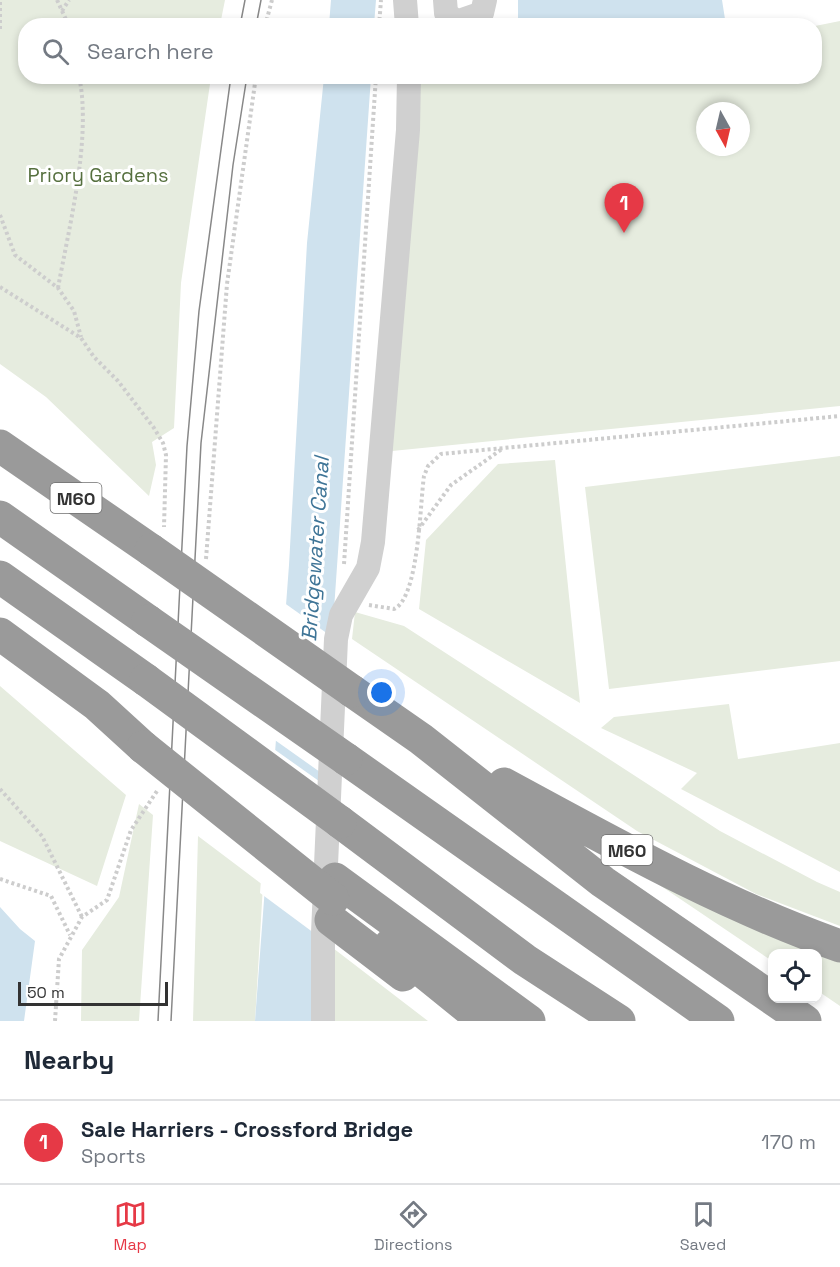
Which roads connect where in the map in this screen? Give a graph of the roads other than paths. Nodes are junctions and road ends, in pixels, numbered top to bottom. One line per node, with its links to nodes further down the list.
1 (405, 0): 4 (lane)
2 (445, 0): 5 (lane)
3 (485, 0): 6 (lane)
4 (406, 18)
5 (452, 18)
6 (468, 18)
7 (409, 84): 17 (lane)
8 (0, 446): 13 (highway, M60, bridge)
9 (0, 517): 22 (highway, bridge)
10 (0, 577): 21 (highway, bridge)
11 (0, 634): 14 (highway)
12 (0, 659): 14 (highway)
13 (421, 740): 16 (highway, M60); 23 (highway, M60)
14 (143, 749): 15 (highway)
15 (333, 899): 18 (highway); 19 (highway); 20 (highway)
16 (840, 946)
17 (322, 1021)
18 (460, 1021)
19 (484, 1021)
20 (530, 1021)
21 (619, 1021)
22 (718, 1021)
23 (805, 1021)

